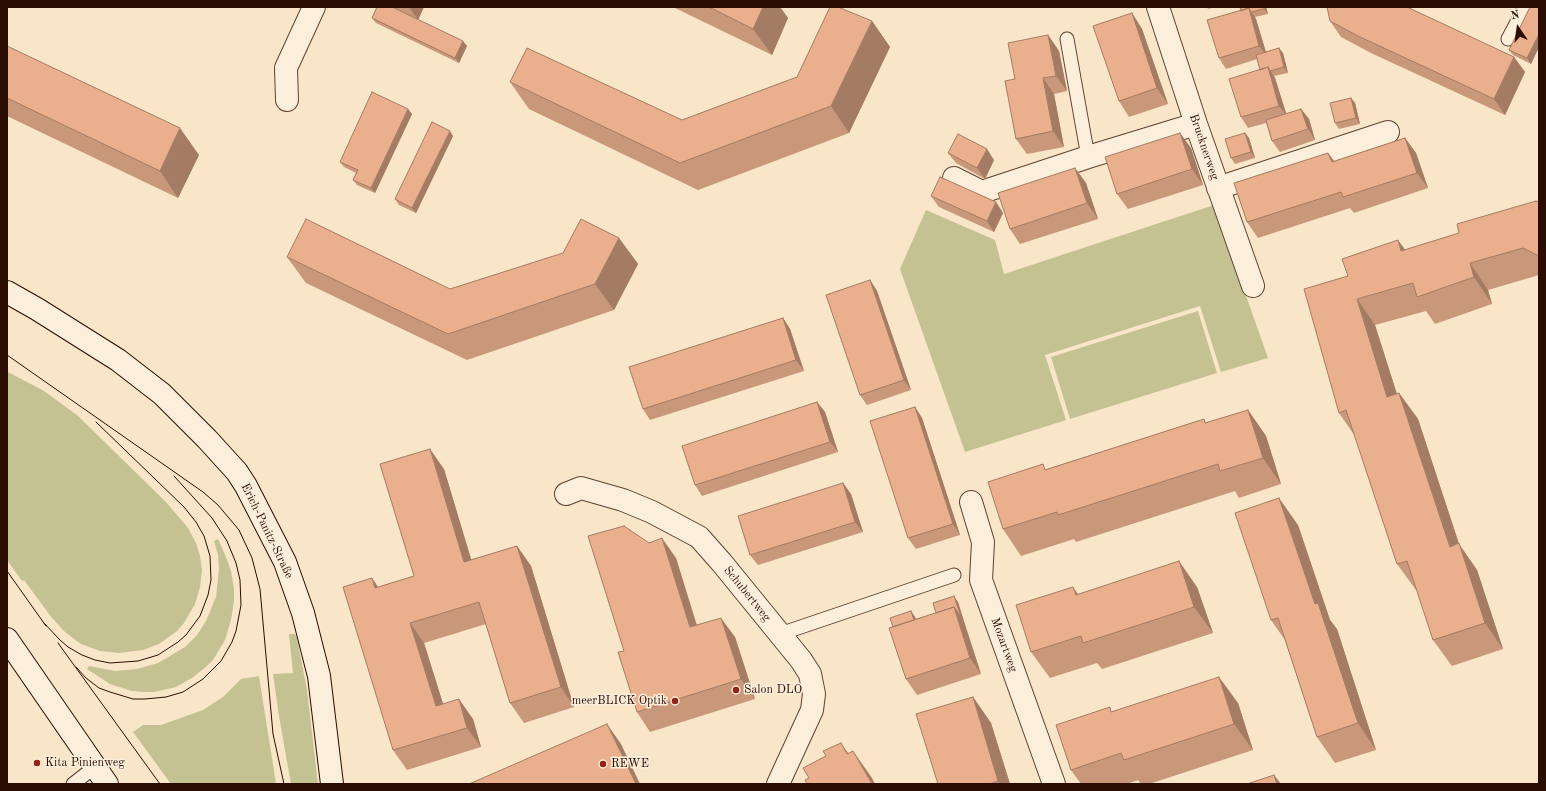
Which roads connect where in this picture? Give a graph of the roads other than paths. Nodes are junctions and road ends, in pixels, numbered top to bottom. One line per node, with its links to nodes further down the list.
1 (314, 7): 6 (street)
2 (1158, 7): 7 (street, Brucknerweg)
3 (1525, 7): 5 (lane)
4 (1067, 39): 9 (lane)
5 (1508, 39)
6 (287, 100)
7 (1196, 124): 9 (street); 11 (street, Brucknerweg)
8 (1388, 132): 11 (street)
9 (1088, 157): 10 (street)
10 (954, 178)
11 (1218, 188): 12 (street, Brucknerweg)
12 (1253, 286)
13 (7, 292): 21 (street, Erich-Panitz-Straße)
14 (566, 494): 17 (street, Schubertweg)
15 (971, 502): 23 (street, Mozartweg)
16 (954, 575): 17 (lane)
17 (780, 634): 22 (street, Schubertweg)
18 (7, 639): 19 (street)
19 (102, 775): 20 (lane)
20 (73, 784)
21 (332, 784)
22 (778, 784)
23 (1054, 784)

